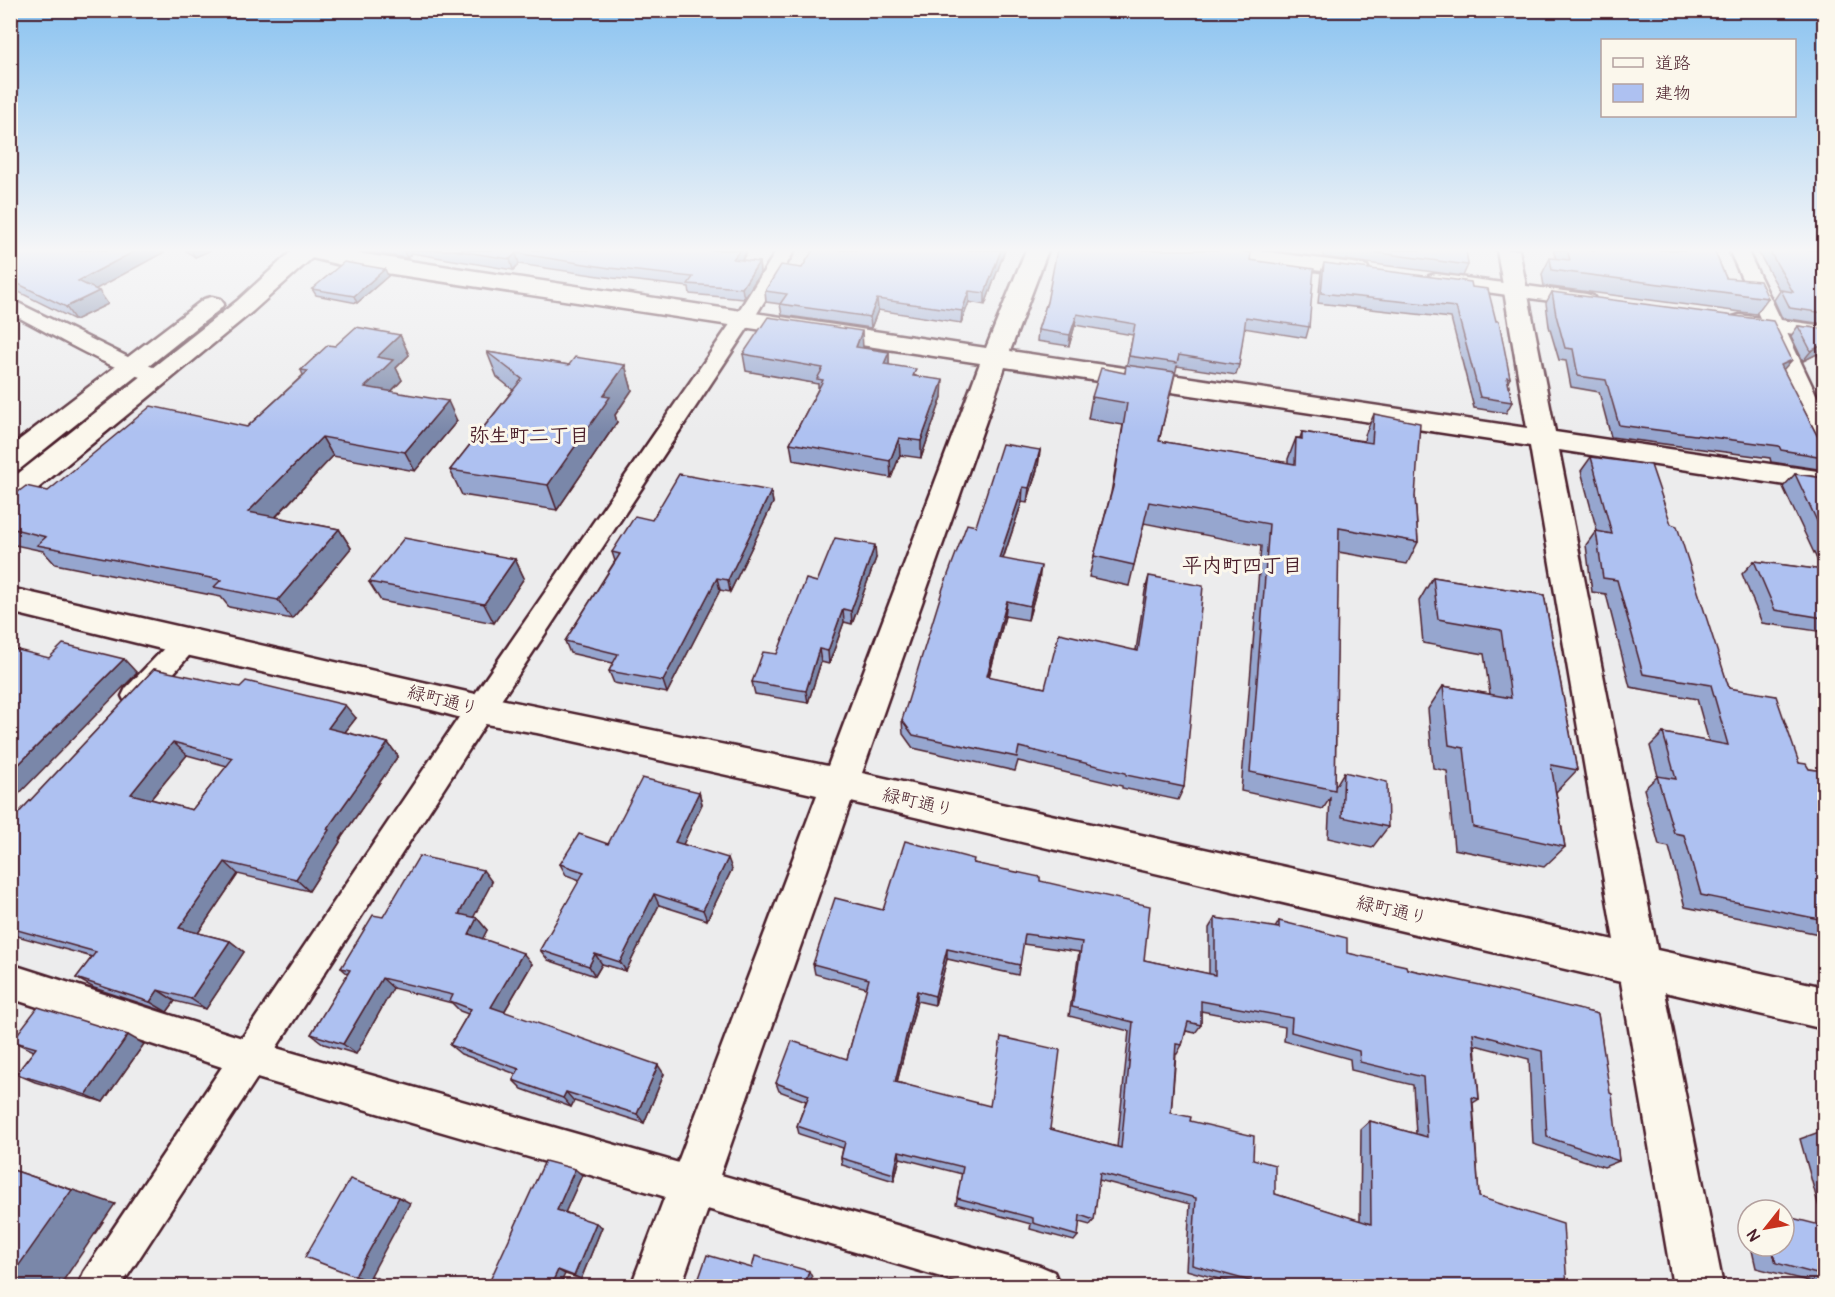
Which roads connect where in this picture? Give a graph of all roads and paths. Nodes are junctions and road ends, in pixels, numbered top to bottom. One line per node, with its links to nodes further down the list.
1 (21, 311): 14 (street)
2 (203, 311): 14 (street)
3 (238, 311): 15 (street)
4 (680, 311): 9 (street)
5 (748, 311): 9 (street)
6 (1013, 311): 13 (street)
7 (1519, 311): 17 (street)
8 (1767, 311): 11 (street)
9 (742, 320): 13 (street); 23 (street)
10 (1727, 320): 11 (street)
11 (1774, 326): 12 (street); 16 (street)
12 (1824, 332)
13 (995, 358): 17 (street); 25 (street)
14 (131, 366): 15 (street); 18 (street)
15 (158, 376): 20 (street)
16 (1824, 433)
17 (1542, 441): 19 (street); 26 (street)
18 (10, 462)
19 (1824, 481)
20 (10, 496)
21 (10, 600): 22 (street, 緑町通り)
22 (186, 642): 23 (street, 緑町通り); 24 (street)
23 (480, 709): 25 (street, 緑町通り); 29 (street)
24 (114, 719)
25 (841, 784): 26 (street, 緑町通り); 30 (street)
26 (1638, 967): 28 (street, 緑町通り); 34 (street)
27 (10, 981): 29 (street)
28 (1824, 1008)
29 (250, 1058): 30 (street); 31 (street)
30 (693, 1184): 32 (street); 33 (street)
31 (98, 1287)
32 (656, 1287)
33 (1040, 1287)
34 (1698, 1287)

